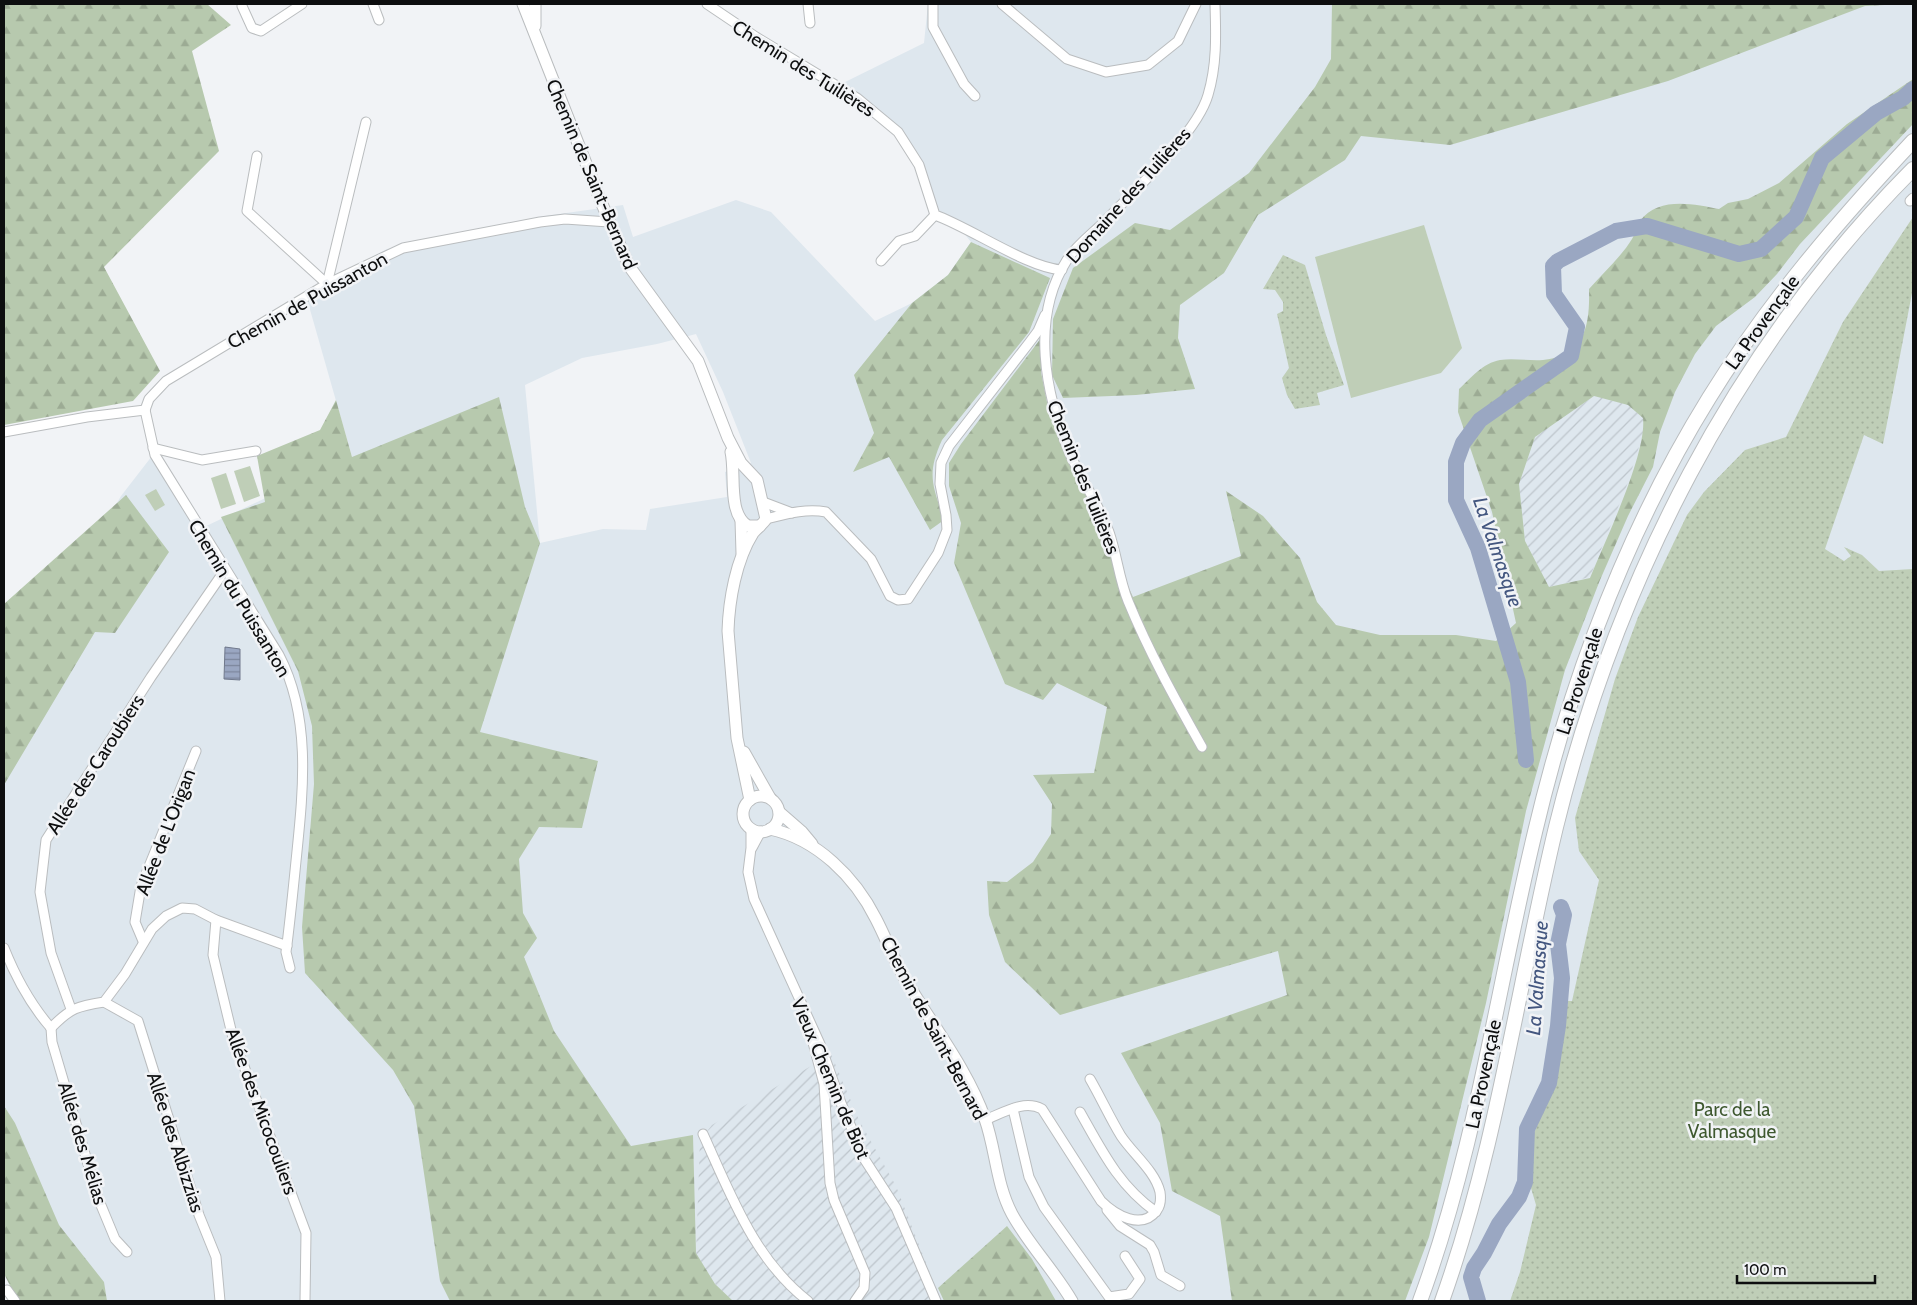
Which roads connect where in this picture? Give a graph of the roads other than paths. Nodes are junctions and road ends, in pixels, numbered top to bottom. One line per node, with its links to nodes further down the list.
1 (302, 4): 11 (street)
2 (373, 4): 12 (street)
3 (523, 4): 14 (main road, Chemin de Saint-Bernard)
4 (535, 4): 14 (main road, Chemin de Saint-Bernard)
5 (707, 4): 20 (street, Chemin des Tuilières)
6 (808, 4): 13 (street)
7 (933, 4): 15 (street)
8 (1002, 4): 9 (street)
9 (1196, 4)
10 (1215, 4): 23 (street, Domaine des Tuilières)
11 (242, 6)
12 (379, 20)
13 (810, 23)
14 (536, 36): 21 (main road, Chemin de Saint-Bernard)
15 (975, 96)
16 (366, 122): 24 (street)
17 (1913, 141): 74 (highway, La Provençale)
18 (257, 156): 24 (street)
19 (1913, 170): 75 (highway, La Provençale)
20 (935, 215): 22 (street); 23 (street)
21 (609, 222): 24 (street, Chemin de Puissanton); 28 (main road, Chemin de Saint-Bernard)
22 (881, 261)
23 (1062, 270): 25 (street, Chemin des Tuilières)
24 (327, 284): 26 (street, Chemin de Puissanton)
25 (1048, 305): 34 (street); 40 (street, Chemin des Tuilières)
26 (145, 410): 27 (street); 29 (street, Chemin du Puissanton)
27 (4, 432)
28 (728, 438): 31 (main road, Chemin de Saint-Bernard); 32 (main road, Chemin de Saint-Bernard)
29 (152, 448): 30 (street); 38 (street, Chemin du Puissanton)
30 (256, 451)
31 (750, 473): 32 (main road); 33 (main road, Chemin de Saint-Bernard)
32 (733, 480): 35 (main road, Chemin de Saint-Bernard)
33 (763, 502): 34 (street); 36 (main road, Chemin de Saint-Bernard)
34 (792, 513): 36 (street)
35 (741, 520): 36 (main road); 37 (main road)
36 (763, 522): 37 (main road)
37 (742, 555): 39 (main road)
38 (225, 570): 49 (street, Chemin du Puissanton); 53 (street, Allée des Caroubiers)
39 (737, 738): 42 (main road); 43 (main road)
40 (1202, 747)
41 (196, 751): 48 (street, Allée de L'Origan)
42 (770, 798): 43 (main road); 44 (main road)
43 (750, 800): 45 (main road)
44 (779, 812): 45 (main road); 46 (main road, Chemin de Saint-Bernard)
45 (761, 829): 46 (main road, Chemin de Saint-Bernard); 54 (street, Vieux Chemin de Biot)
46 (815, 848): 59 (main road, Chemin de Saint-Bernard)
47 (216, 920): 48 (street); 49 (street); 69 (street, Allée des Micocouliers)
48 (144, 941): 52 (street)
49 (287, 946): 51 (street, Chemin du Puissanton)
50 (4, 948): 55 (street)
51 (290, 968)
52 (104, 1002): 53 (street); 68 (street, Allée des Albizzias)
53 (71, 1009): 55 (street)
54 (806, 1016): 71 (street); 72 (street, Vieux Chemin de Biot)
55 (51, 1028): 63 (street, Allée des Mélias)
56 (1090, 1079): 62 (street)
57 (1013, 1109): 59 (street); 61 (street); 64 (street)
58 (1080, 1112): 62 (street)
59 (985, 1120): 73 (main road, Chemin de Saint-Bernard)
60 (703, 1134): 70 (street)
61 (1101, 1201): 62 (street); 65 (street)
62 (1156, 1212)
63 (127, 1252)
64 (1125, 1256)
65 (1180, 1286)
66 (7, 1290): 67 (street)
67 (15, 1301)
68 (220, 1301)
69 (306, 1301)
70 (808, 1301)
71 (855, 1301)
72 (936, 1301)
73 (1072, 1301)
74 (1420, 1301)
75 (1442, 1301)

